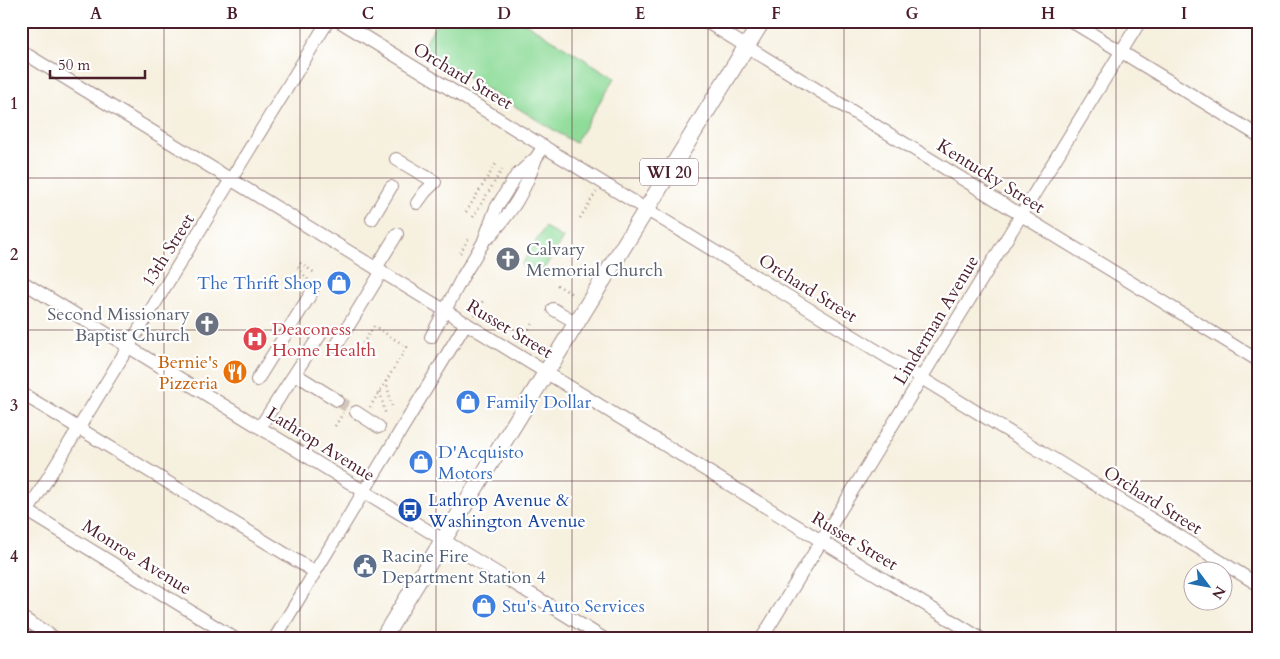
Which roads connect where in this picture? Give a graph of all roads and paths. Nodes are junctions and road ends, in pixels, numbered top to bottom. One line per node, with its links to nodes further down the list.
1 (328, 21): 15 (street, 13th Street)
2 (339, 21): 11 (street, Orchard Street)
3 (705, 21): 7 (street, Kentucky Street)
4 (762, 21): 7 (main road, WI 20)
5 (1071, 21): 9 (street)
6 (1140, 21): 9 (street, Linderman Avenue)
7 (746, 46): 19 (main road, WI 20); 21 (street, Kentucky Street)
8 (21, 50): 15 (street, Russet Street)
9 (1122, 52): 10 (street); 21 (street, Linderman Avenue)
10 (1259, 136)
11 (544, 146): 16 (street, Orchard Street); 36 (street)
12 (396, 159): 18 (street)
13 (496, 164): 20 (path)
14 (503, 168): 22 (path)
15 (232, 179): 28 (street, Russet Street); 43 (street, 13th Street)
16 (602, 182): 19 (street, Orchard Street); 23 (path)
17 (391, 187): 24 (street)
18 (417, 204)
19 (646, 209): 39 (main road, WI 20); 49 (street, Orchard Street)
20 (466, 212)
21 (1021, 215): 46 (street, Kentucky Street); 49 (street, Linderman Avenue)
22 (473, 217)
23 (580, 218)
24 (372, 219)
25 (397, 234): 28 (street)
26 (470, 236): 27 (path)
27 (460, 253)
28 (379, 269): 36 (street, Russet Street); 42 (street)
29 (315, 273): 32 (path)
30 (21, 280): 43 (street, Lathrop Avenue)
31 (557, 284): 33 (path)
32 (312, 292): 50 (street)
33 (574, 295)
34 (484, 299): 38 (path)
35 (552, 309): 39 (street)
36 (446, 311): 38 (street, Russet Street); 41 (street)
37 (533, 322): 45 (path)
38 (467, 323): 45 (street, Russet Street); 60 (street)
39 (577, 323): 47 (main road, WI 20)
40 (320, 335): 48 (street)
41 (431, 338)
42 (336, 346)
43 (129, 347): 58 (street, Lathrop Avenue); 59 (street, 13th Street)
44 (360, 348): 51 (path)
45 (514, 352): 47 (street, Russet Street)
46 (1259, 361)
47 (546, 372): 62 (main road, WI 20); 63 (street, Russet Street)
48 (295, 374): 55 (street); 58 (street)
49 (922, 378): 63 (street, Linderman Avenue); 65 (street, Orchard Street)
50 (257, 380)
51 (386, 382): 52 (path); 54 (path)
52 (380, 392): 55 (path); 56 (path)
53 (21, 393): 59 (street)
54 (392, 406)
55 (352, 408): 56 (street); 57 (path)
56 (383, 421)
57 (335, 426)
58 (260, 427): 60 (street, Lathrop Avenue)
59 (79, 428): 61 (street, 13th Street); 64 (street)
60 (365, 492): 62 (street, Lathrop Avenue); 64 (street)
61 (23, 513): 68 (street, Monroe Avenue)
62 (443, 540): 70 (main road, WI 20); 71 (street, Lathrop Avenue)
63 (822, 541): 72 (street, Linderman Avenue); 73 (street, Russet Street)
64 (315, 572): 69 (street)
65 (1259, 585)
66 (21, 617): 67 (street)
67 (55, 638)
68 (234, 638)
69 (275, 638)
70 (383, 638)
71 (602, 638)
72 (762, 638)
73 (980, 638)

